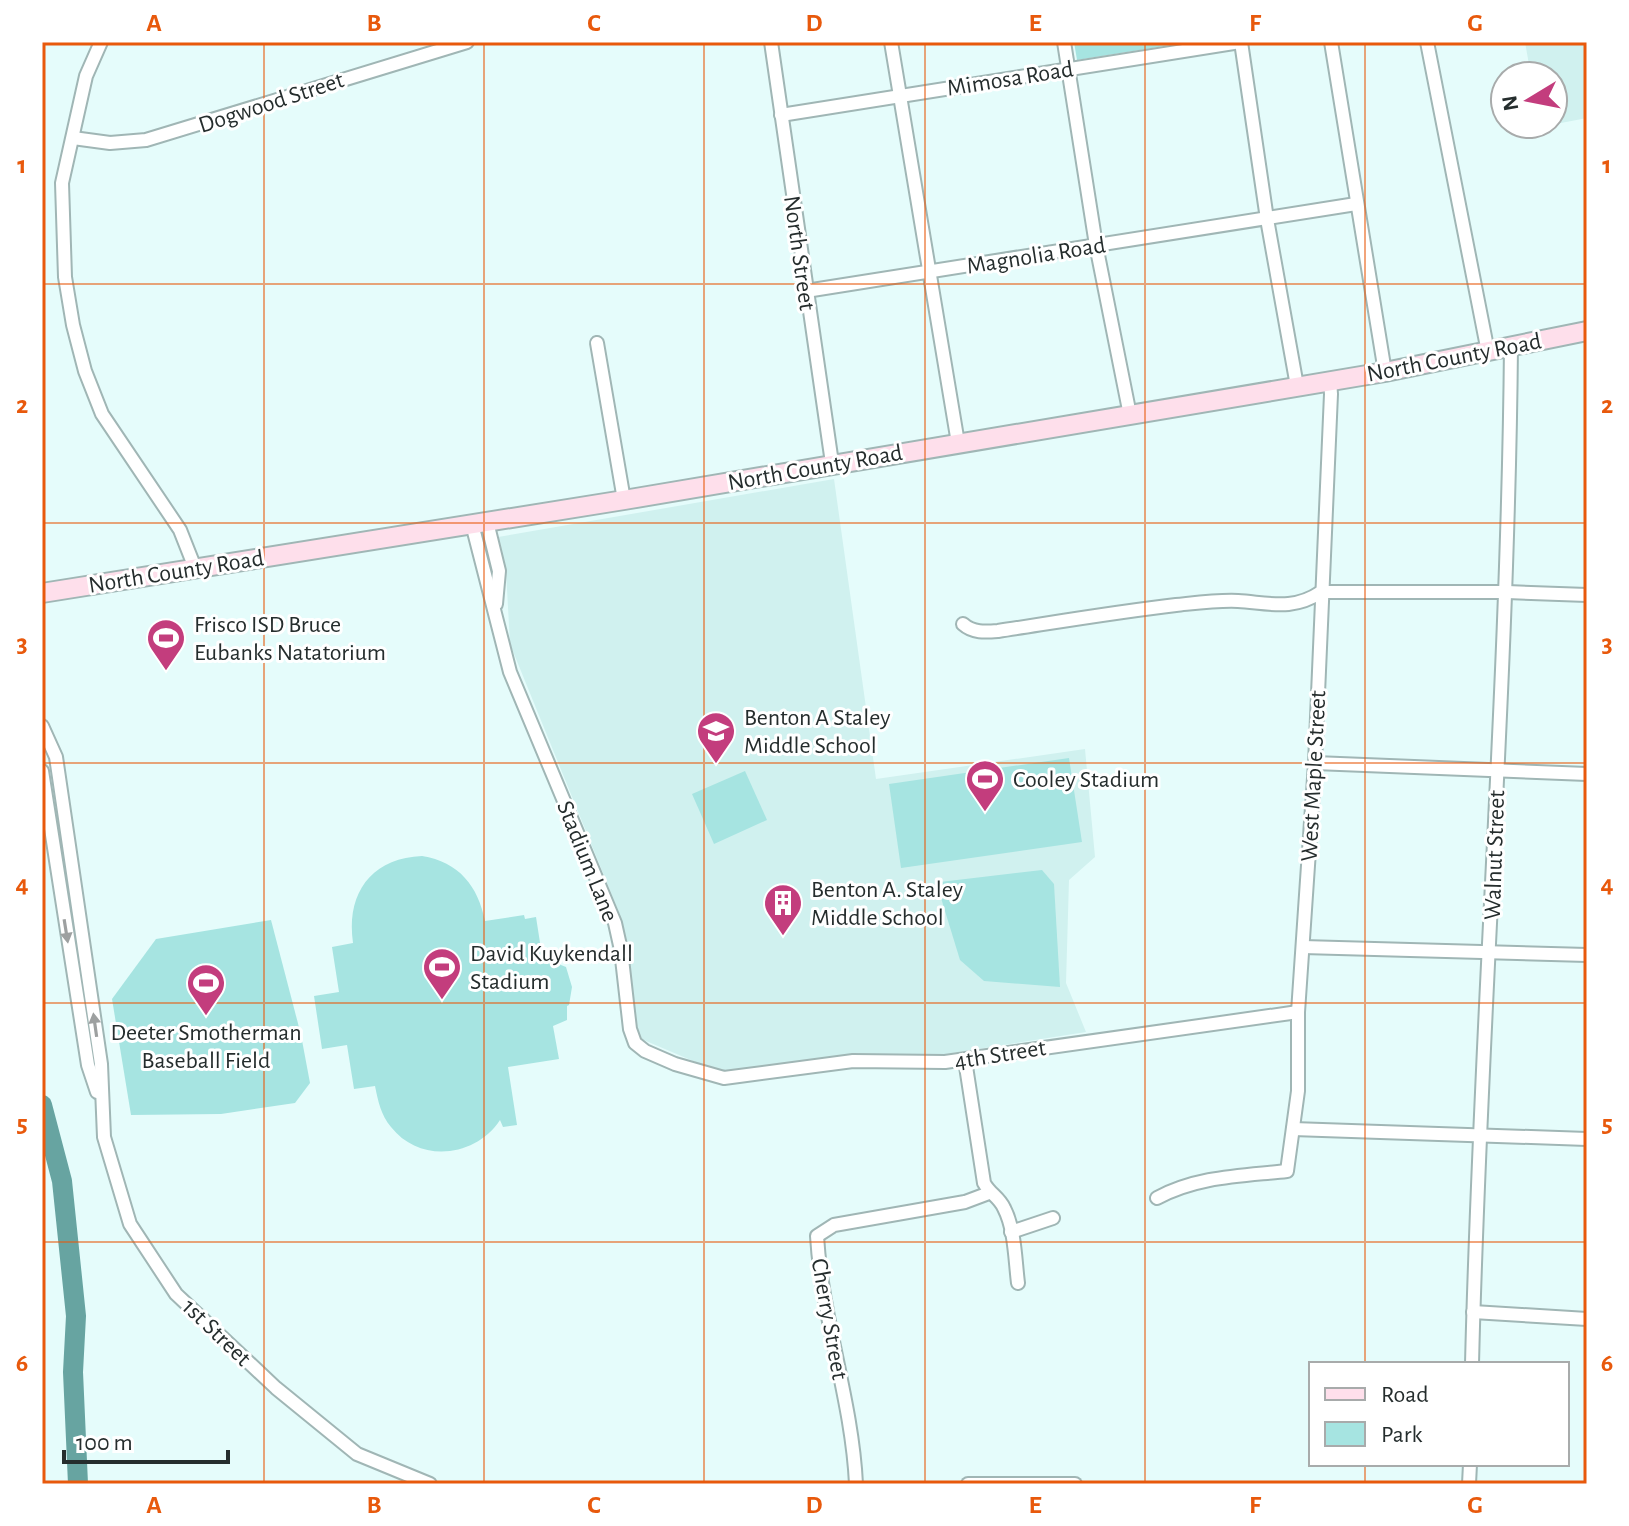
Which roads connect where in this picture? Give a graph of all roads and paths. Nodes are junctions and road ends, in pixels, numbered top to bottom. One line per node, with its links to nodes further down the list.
1 (101, 42): 12 (street)
2 (467, 42): 12 (street, Dogwood Street)
3 (771, 42): 11 (street, North Street)
4 (891, 42): 10 (street)
5 (1064, 42): 9 (street)
6 (1240, 42): 9 (street, Mimosa Road); 14 (street)
7 (1331, 42): 13 (street)
8 (1427, 42): 21 (street)
9 (1069, 69): 10 (street, Mimosa Road); 15 (street)
10 (900, 96): 11 (street, Mimosa Road); 16 (street)
11 (781, 115): 17 (street, North Street)
12 (73, 138): 30 (street)
13 (1356, 204): 14 (street, Magnolia Road); 22 (street)
14 (1267, 219): 15 (street, Magnolia Road); 24 (street)
15 (1096, 245): 16 (street, Magnolia Road); 25 (street)
16 (929, 271): 17 (street, Magnolia Road); 26 (street)
17 (806, 291): 27 (street, North Street)
18 (1587, 331): 20 (street, North County Road)
19 (597, 343): 28 (street)
20 (1511, 346): 21 (street, North County Road); 32 (street, Walnut Street)
21 (1488, 352): 22 (street, North County Road)
22 (1385, 372): 23 (street, North County Road)
23 (1330, 381): 24 (street, North County Road); 31 (street, West Maple Street)
24 (1297, 386): 25 (street, North County Road)
25 (1130, 415): 26 (street, North County Road)
26 (958, 443): 27 (street, North County Road)
27 (832, 463): 28 (street, North County Road)
28 (624, 500): 29 (street, North County Road)
29 (480, 523): 30 (street, North County Road); 48 (street, Stadium Lane)
30 (195, 568): 33 (street, North County Road)
31 (1321, 592): 32 (street); 35 (street); 37 (street, West Maple Street)
32 (1507, 592): 34 (street); 38 (street, Walnut Street)
33 (42, 593)
34 (1587, 595)
35 (963, 624)
36 (42, 727): 41 (street, 1st Street)
37 (1315, 763): 38 (street); 43 (street, West Maple Street)
38 (1497, 770): 40 (street); 44 (street, Walnut Street)
39 (42, 771): 42 (street, 1st Street)
40 (1587, 774)
41 (77, 898): 42 (street); 49 (street, 1st Street, one-way to 41)
42 (62, 900): 49 (street, 1st Street, one-way to 49)
43 (1303, 947): 44 (street); 46 (street, West Maple Street)
44 (1489, 952): 45 (street); 51 (street, Walnut Street)
45 (1587, 955)
46 (1298, 1012): 47 (street, 4th Street); 50 (street, West Maple Street)
47 (965, 1060): 48 (street, 4th Street); 53 (street)
48 (701, 1074)
49 (101, 1102): 61 (street, 1st Street)
50 (1293, 1129): 51 (street); 54 (street, West Maple Street)
51 (1480, 1134): 52 (street); 58 (street, Walnut Street)
52 (1587, 1139)
53 (989, 1193): 56 (street); 62 (street, Cherry Street)
54 (1157, 1198)
55 (1053, 1218): 56 (street)
56 (1011, 1232): 57 (street)
57 (1018, 1283)
58 (1473, 1312): 59 (street); 60 (street, Walnut Street)
59 (1587, 1319)
60 (1472, 1362)
61 (430, 1484)
62 (856, 1484)
63 (968, 1484): 64 (street)
64 (1075, 1484)

